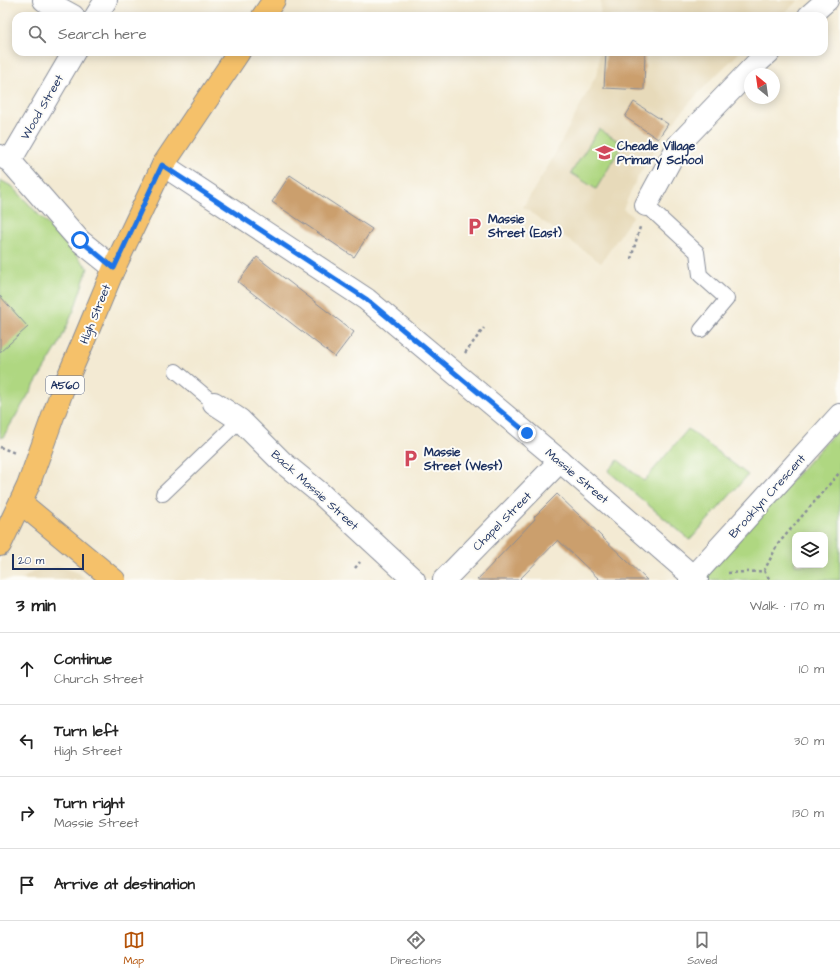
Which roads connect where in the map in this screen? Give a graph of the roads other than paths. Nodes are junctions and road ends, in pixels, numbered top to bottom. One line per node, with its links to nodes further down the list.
1 (44, 0): 5 (street)
2 (106, 0): 6 (street)
3 (274, 0): 7 (main road)
4 (827, 0): 8 (street)
5 (66, 12)
6 (98, 12)
7 (266, 12)
8 (814, 12)
9 (71, 56): 12 (street, Wood Street)
10 (236, 56): 13 (main road, High Street / A560)
11 (765, 56): 14 (street)
12 (5, 159): 15 (street)
13 (162, 165): 15 (main road, High Street / A560); 21 (street, Massie Street)
14 (646, 205): 16 (lane)
15 (114, 268): 23 (main road, High Street / A560)
16 (701, 330)
17 (176, 372): 18 (lane)
18 (214, 403): 20 (street, Back Massie Street)
19 (840, 415): 25 (street, Brooklyn Crescent)
20 (240, 420): 22 (lane); 27 (street, Back Massie Street)
21 (560, 461): 25 (street, Massie Street); 28 (street, Chapel Street)
22 (163, 494)
23 (21, 503): 24 (main road, A560); 26 (main road)
24 (0, 545)
25 (694, 579)
26 (114, 580)
27 (414, 580)
28 (444, 580)

